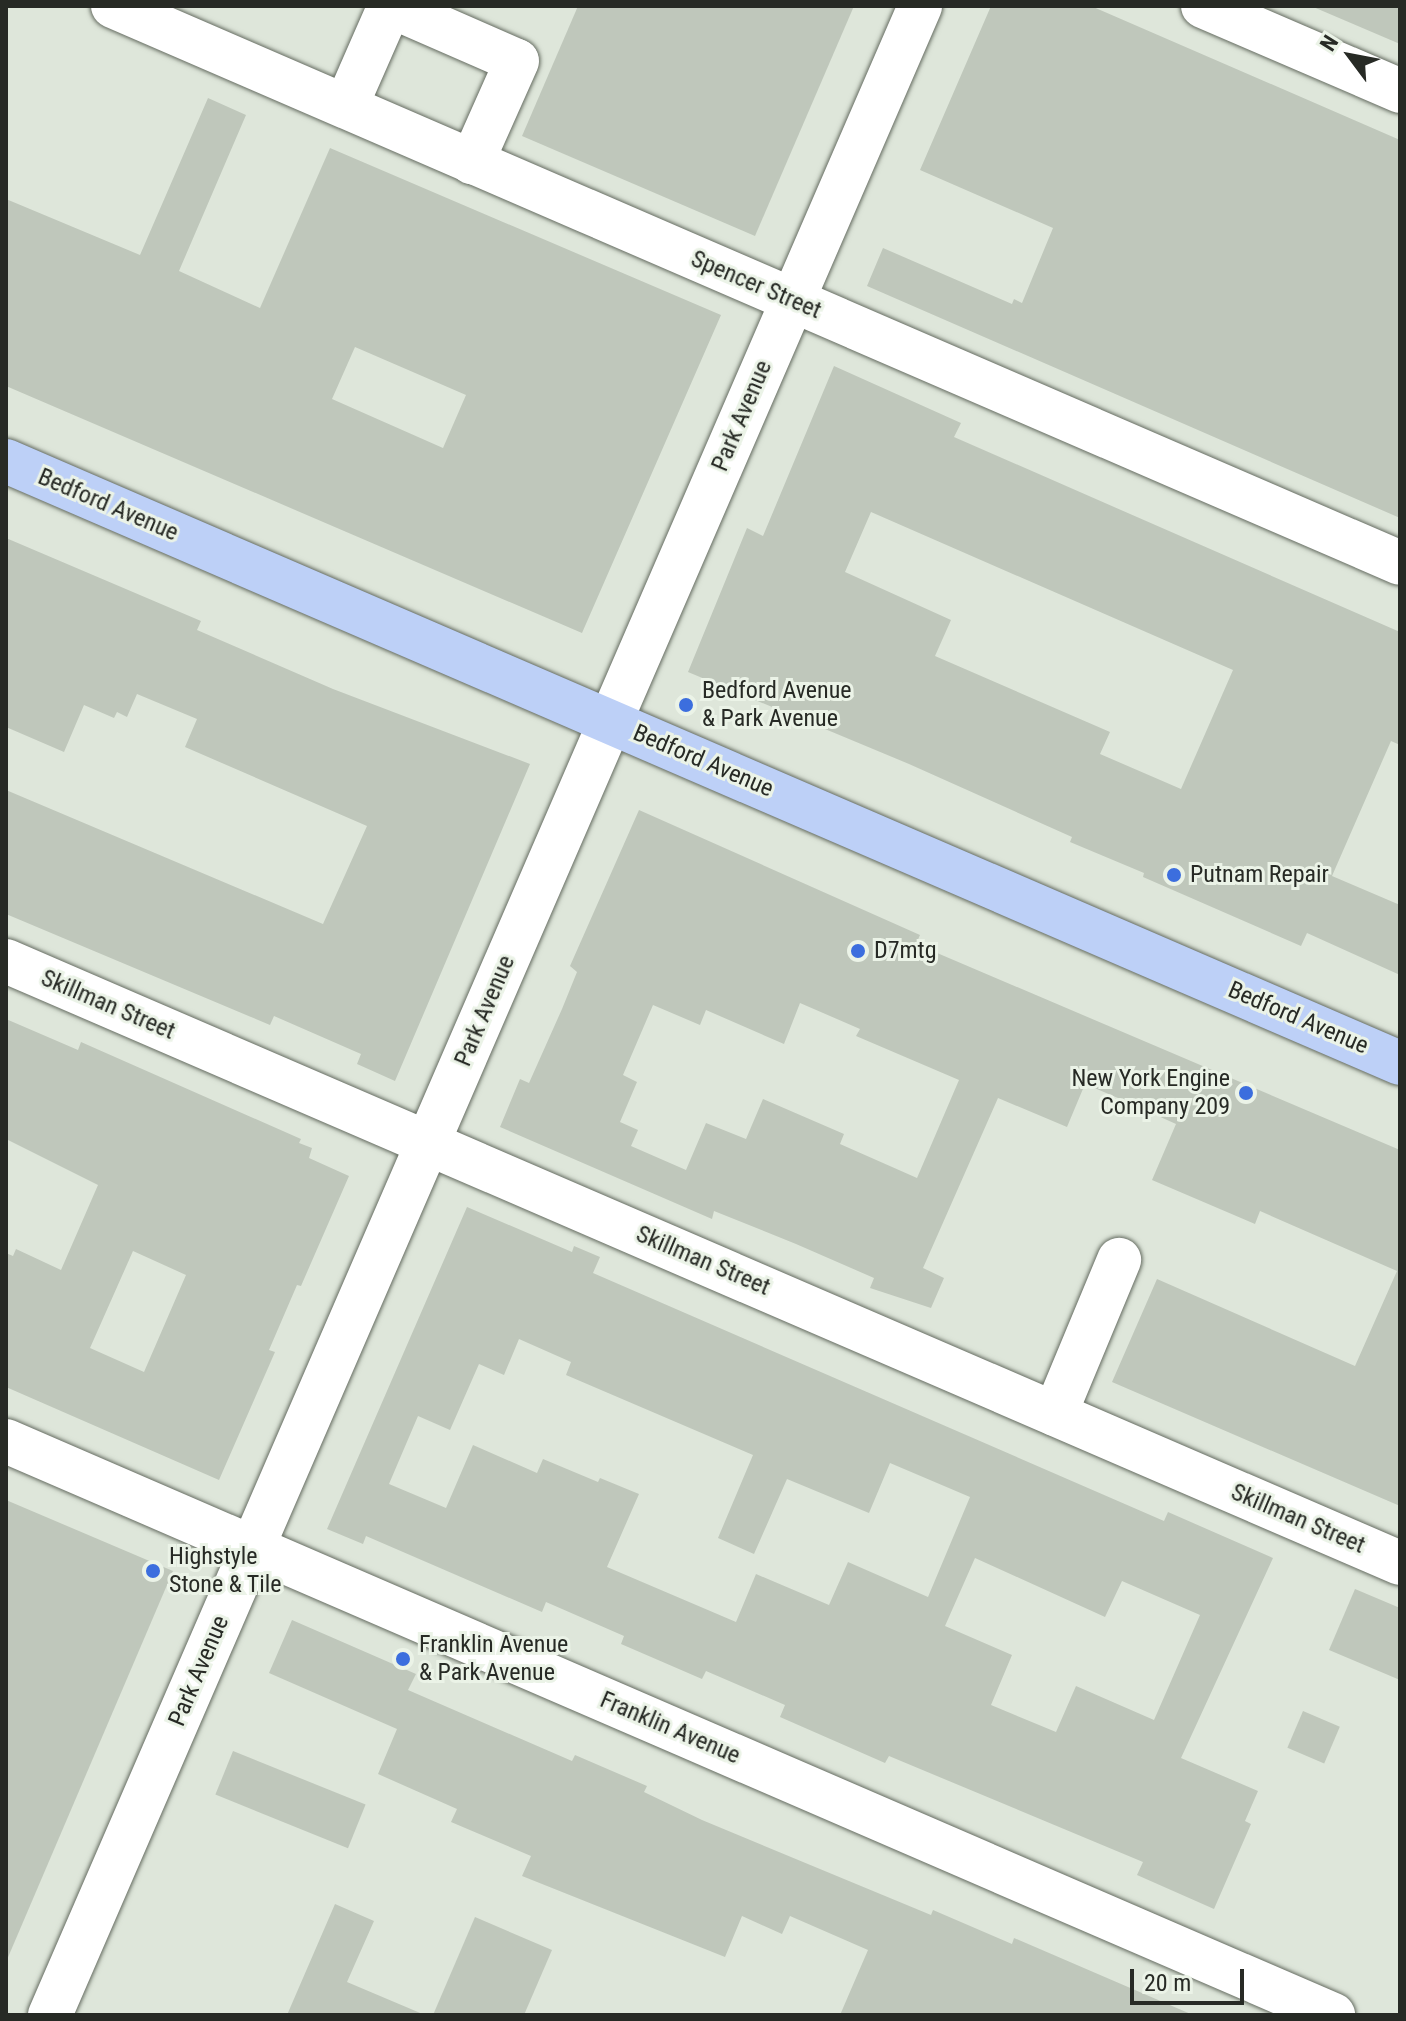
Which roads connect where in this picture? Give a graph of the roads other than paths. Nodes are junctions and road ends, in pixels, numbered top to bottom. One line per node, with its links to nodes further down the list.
1 (113, 6): 6 (street, Spencer Street)
2 (390, 6): 6 (street); 7 (street)
3 (920, 6): 8 (street, Park Avenue)
4 (1203, 6): 5 (street)
5 (1400, 91)
6 (346, 106): 7 (street, Spencer Street)
7 (472, 162): 8 (street, Spencer Street)
8 (792, 300): 10 (street, Spencer Street); 11 (street, Park Avenue)
9 (6, 461): 11 (main road, Bedford Avenue)
10 (1400, 563)
11 (611, 721): 13 (main road, Bedford Avenue); 14 (street, Park Avenue)
12 (6, 961): 14 (street, Skillman Street)
13 (1400, 1063)
14 (428, 1142): 16 (street, Skillman Street); 18 (street, Park Avenue)
15 (1119, 1260): 16 (street)
16 (1055, 1414): 19 (street, Skillman Street)
17 (6, 1441): 18 (street, Franklin Avenue)
18 (253, 1548): 20 (street, Park Avenue); 21 (street, Franklin Avenue)
19 (1400, 1563)
20 (50, 2015)
21 (1333, 2015)

